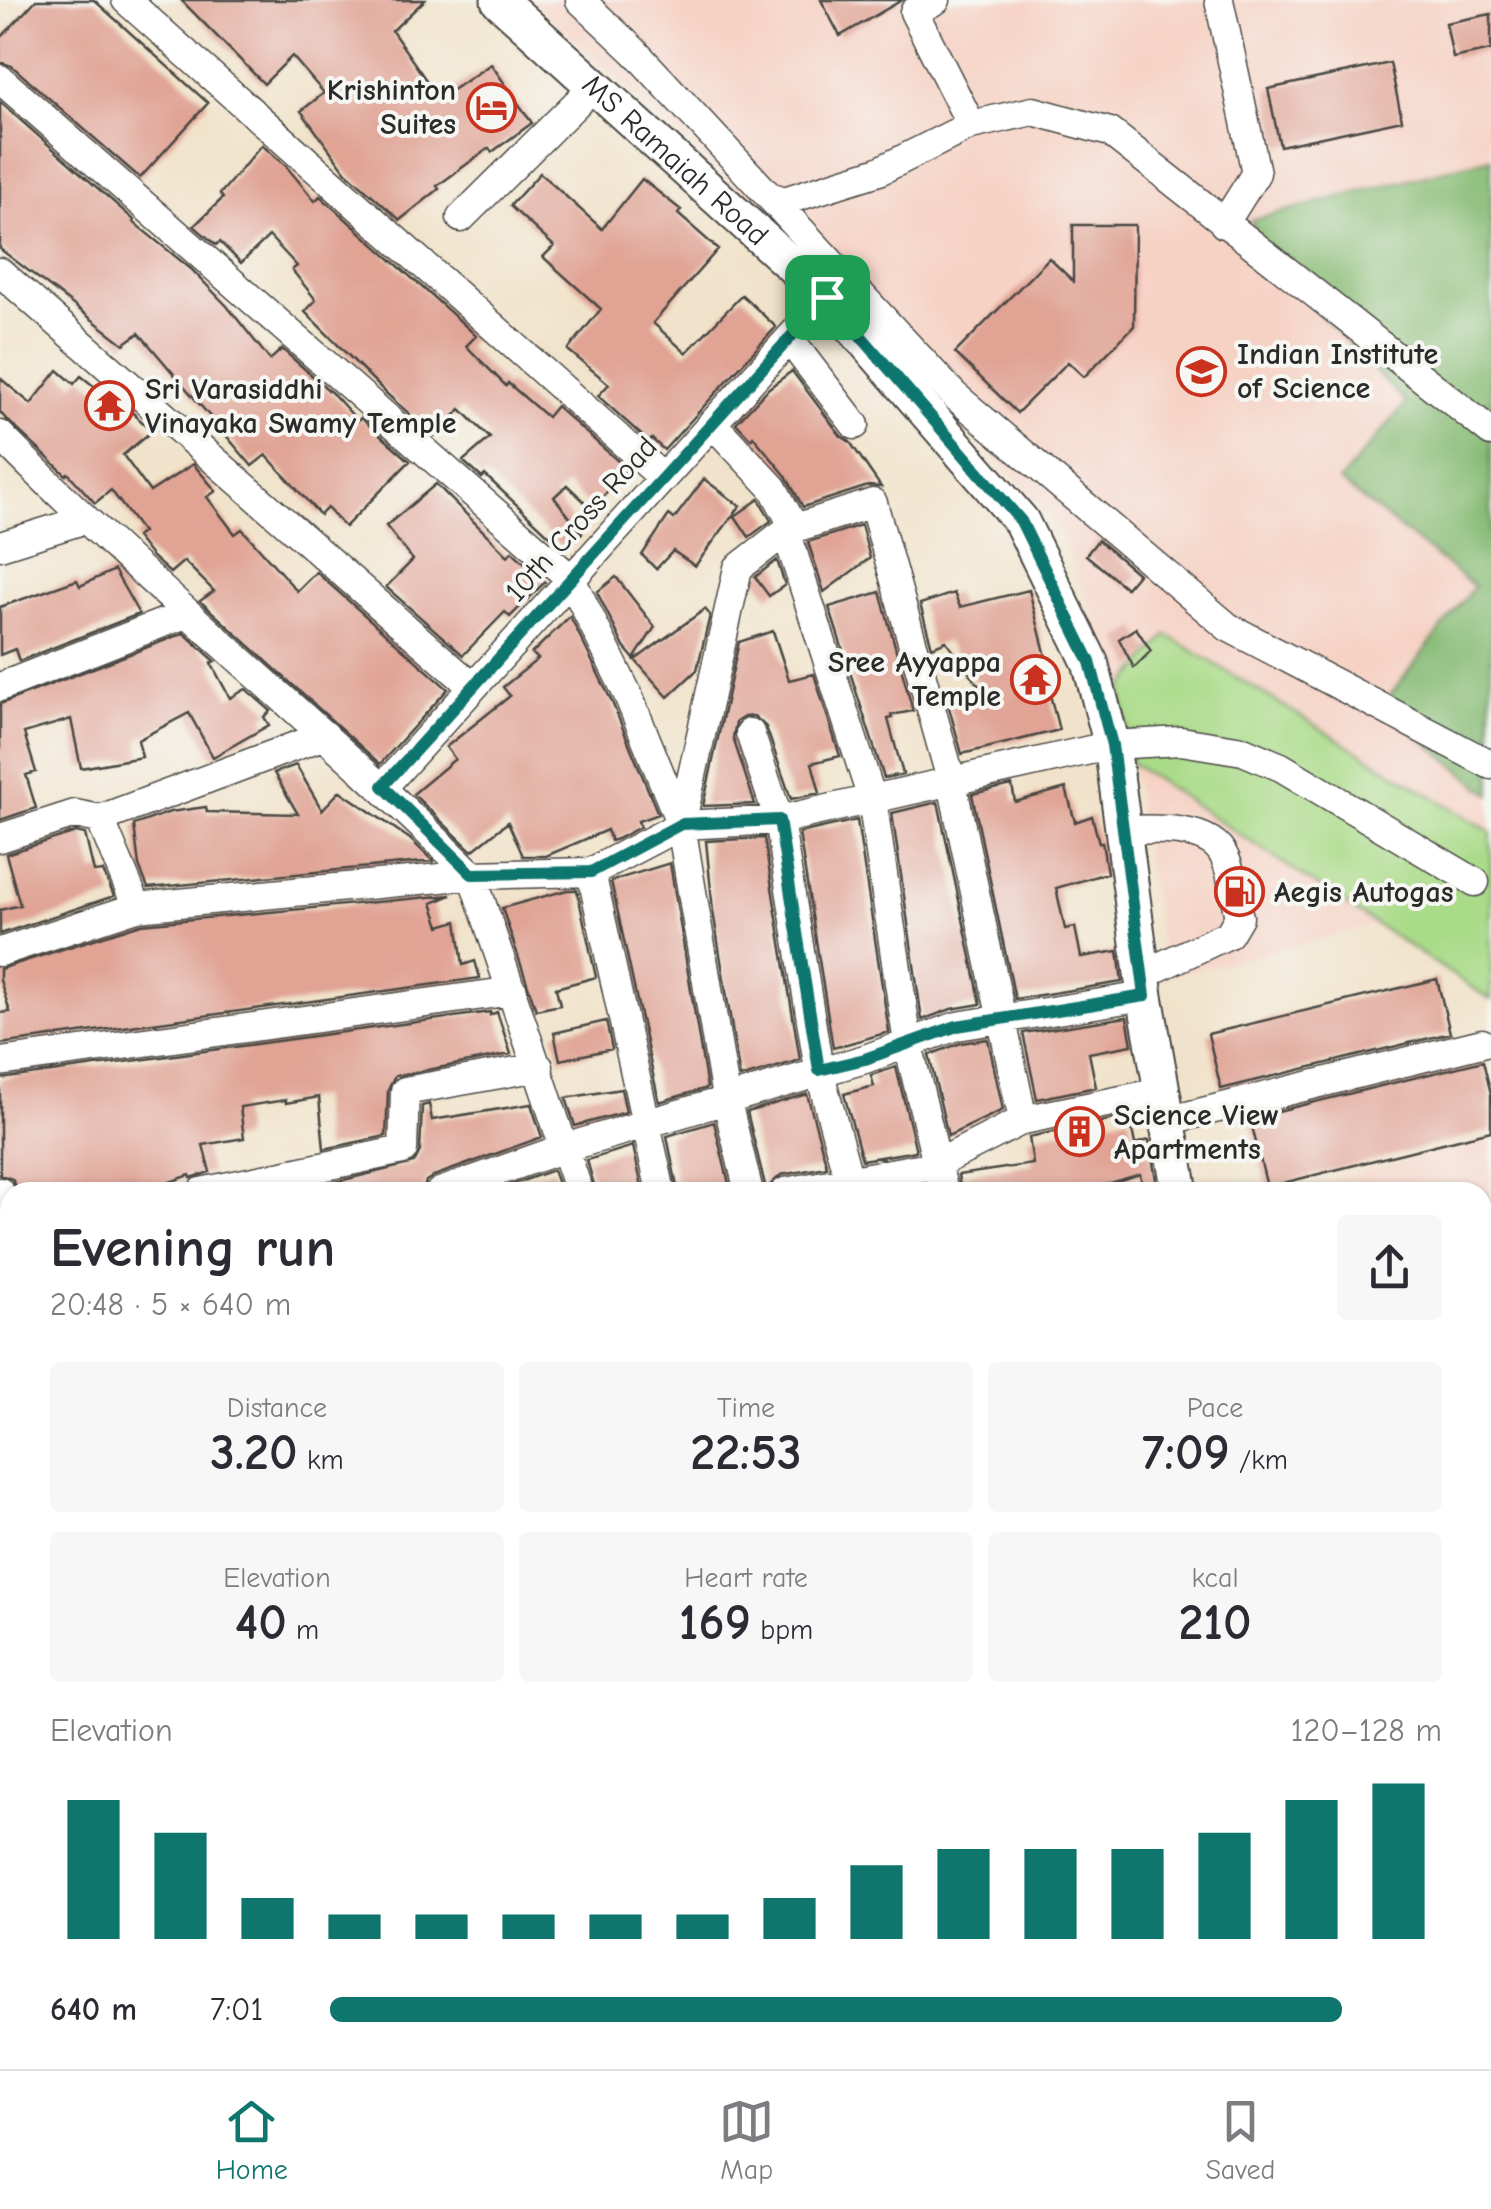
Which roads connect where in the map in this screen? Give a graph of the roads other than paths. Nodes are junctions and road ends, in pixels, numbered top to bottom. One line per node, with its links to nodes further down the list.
1 (126, 0): 19 (street)
2 (499, 0): 7 (main road, MS Ramaiah Road)
3 (580, 0): 9 (street)
4 (936, 0): 8 (street)
5 (1220, 0): 11 (street)
6 (0, 79): 23 (street)
7 (594, 86): 10 (street); 13 (main road, MS Ramaiah Road)
8 (971, 124): 9 (street); 11 (street)
9 (770, 196): 30 (street)
10 (461, 218)
11 (1224, 224): 17 (street)
12 (0, 272): 26 (street)
13 (827, 297): 14 (street, 10th Cross Road); 29 (main road, MS Ramaiah Road)
14 (789, 339): 15 (street, 10th Cross Road); 16 (street)
15 (712, 423): 19 (street, 10th Cross Road); 21 (street)
16 (854, 425)
17 (1491, 432)
18 (0, 435): 20 (street)
19 (662, 477): 23 (street, 10th Cross Road)
20 (83, 520): 22 (street); 24 (street)
21 (791, 530): 31 (street); 33 (street); 36 (street)
22 (0, 546)
23 (570, 579): 26 (street, 10th Cross Road); 36 (street)
24 (188, 613): 25 (street); 28 (street)
25 (0, 687)
26 (473, 687): 32 (street, 10th Cross Road)
27 (750, 733): 35 (street)
28 (325, 735): 32 (street); 34 (street)
29 (1112, 745): 31 (street); 37 (main road, MS Ramaiah Road); 41 (street)
30 (1491, 765)
31 (952, 783): 33 (street); 46 (street)
32 (383, 786): 40 (street)
33 (872, 799): 35 (street); 48 (street)
34 (100, 819): 38 (street); 42 (street)
35 (779, 820): 36 (street); 51 (street)
36 (681, 824): 39 (street); 52 (street)
37 (1124, 830): 44 (main road, MS Ramaiah Road); 44 (street)
38 (0, 838)
39 (591, 872): 40 (street); 55 (street)
40 (472, 874): 42 (street); 45 (street)
41 (1476, 882)
42 (138, 906): 43 (street)
43 (0, 952)
44 (1144, 985): 46 (street); 53 (main road, MS Ramaiah Road)
45 (513, 991): 49 (street); 50 (street)
46 (1000, 1018): 48 (street); 54 (street)
47 (1482, 1043): 53 (street)
48 (908, 1044): 51 (street); 57 (street)
49 (0, 1062)
50 (539, 1067): 56 (street); 58 (street)
51 (819, 1070): 52 (street); 63 (street)
52 (726, 1098): 55 (street); 62 (street)
53 (1164, 1106): 54 (street); 66 (main road, MS Ramaiah Road)
54 (1023, 1120): 57 (street)
55 (646, 1122): 56 (street); 61 (street)
56 (564, 1148): 59 (street); 60 (street)
57 (935, 1165): 64 (street); 65 (street)
58 (249, 1182)
59 (471, 1182)
60 (576, 1182)
61 (658, 1182)
62 (747, 1182)
63 (850, 1182)
64 (867, 1182)
65 (941, 1182)
66 (1178, 1182)

